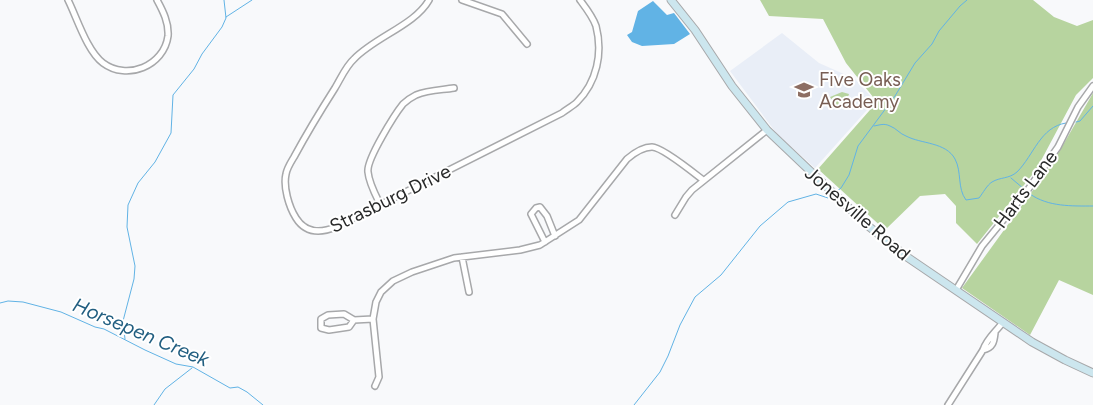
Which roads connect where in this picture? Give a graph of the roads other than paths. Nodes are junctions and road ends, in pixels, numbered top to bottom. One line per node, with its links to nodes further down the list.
1 (68, 0): 2 (street)
2 (157, 0)
3 (429, 0): 12 (street, Strasburg Drive)
4 (462, 0): 7 (street)
5 (580, 0): 12 (street, Strasburg Drive)
6 (671, 0): 10 (street, Jonesville Road)
7 (527, 44)
8 (1093, 86): 17 (street, Harts Lane)
9 (454, 88): 12 (street)
10 (767, 130): 11 (street); 17 (street, Jonesville Road)
11 (703, 180): 13 (street); 14 (street)
12 (380, 204)
13 (675, 215)
14 (555, 236): 15 (street); 15 (street)
15 (545, 242): 16 (street)
16 (462, 257): 18 (street); 19 (street)
17 (956, 290): 21 (street, Jonesville Road)
18 (469, 292)
19 (373, 318): 20 (street); 23 (street)
20 (354, 320): 20 (street)
21 (1002, 322): 22 (street, Jonesville Road); 24 (street)
22 (1093, 373)
23 (375, 386)
24 (948, 405)

